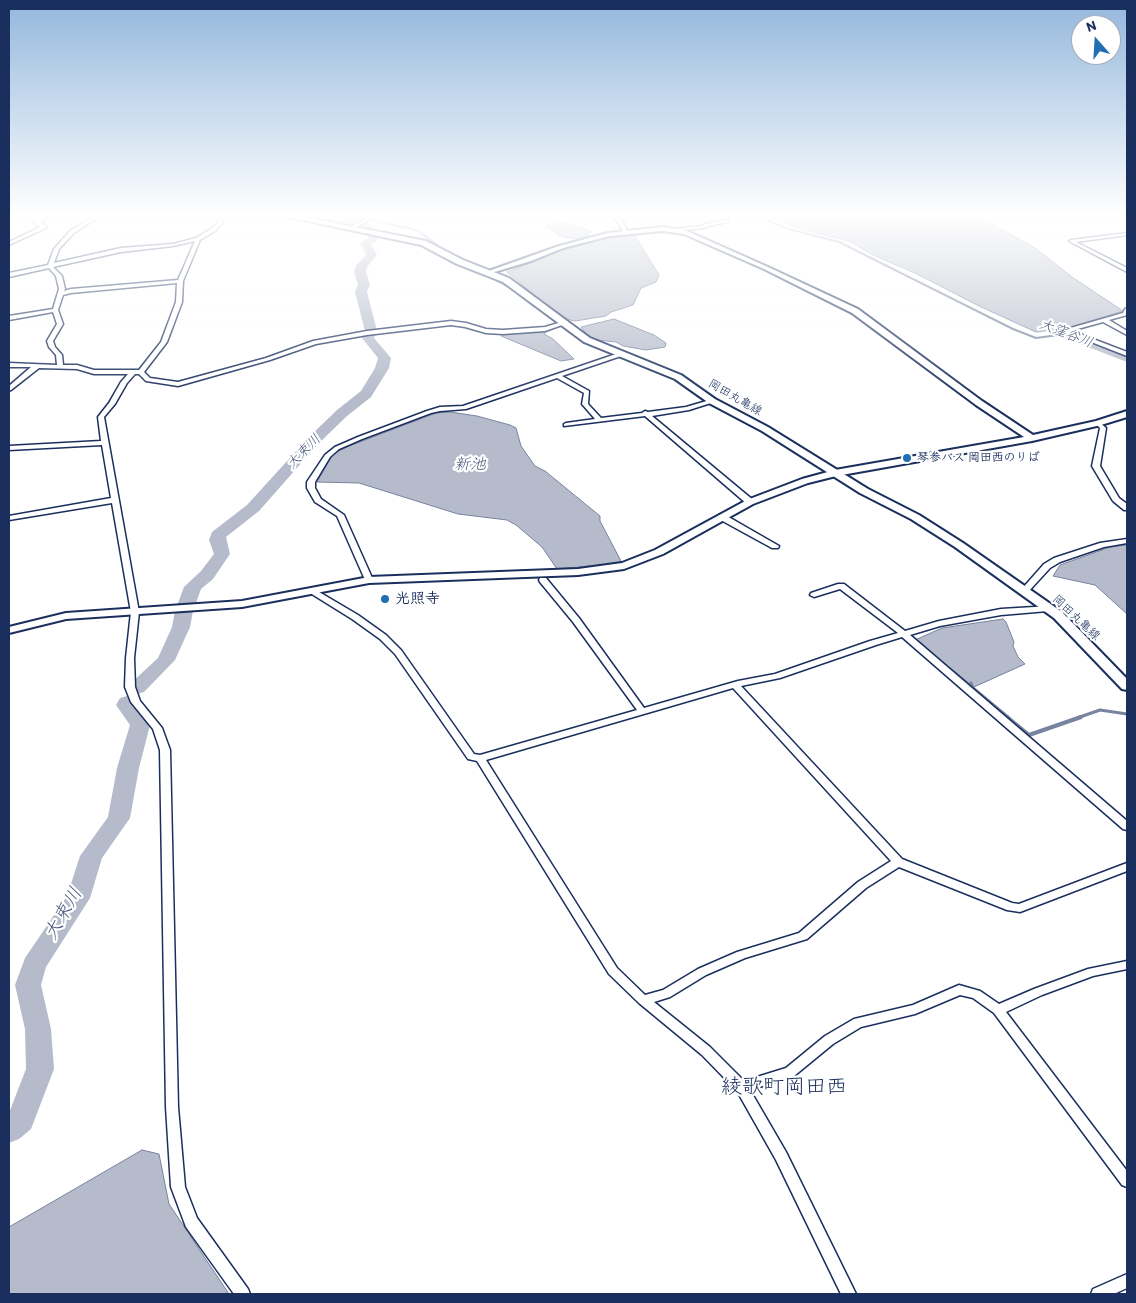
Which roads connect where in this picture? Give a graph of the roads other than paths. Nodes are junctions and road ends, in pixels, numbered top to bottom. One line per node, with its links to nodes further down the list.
1 (59, 277): 6 (street)
2 (182, 277): 5 (street)
3 (500, 277): 11 (main road, 岡田丸亀線)
4 (784, 277): 27 (street)
5 (180, 281): 6 (street); 18 (street)
6 (61, 294): 7 (street)
7 (55, 310): 9 (street); 17 (street)
8 (1127, 311): 10 (street)
9 (9, 318)
10 (1104, 320): 12 (street); 13 (street)
11 (562, 324): 14 (main road, 岡田丸亀線); 18 (street)
12 (1127, 333)
13 (1127, 354)
14 (619, 355): 19 (street); 21 (main road, 岡田丸亀線)
15 (9, 366): 16 (street)
16 (37, 366): 17 (street); 20 (street)
17 (60, 367): 18 (street)
18 (137, 372): 28 (street)
19 (557, 376): 24 (street); 38 (street)
20 (9, 389)
21 (712, 401): 22 (street); 30 (main road, 岡田丸亀線)
22 (645, 413): 24 (street); 32 (street)
23 (1127, 414): 25 (street)
24 (599, 420): 26 (street)
25 (1098, 423): 27 (street); 33 (street)
26 (566, 425)
27 (1032, 438): 30 (street)
28 (104, 443): 29 (street); 31 (street)
29 (9, 448)
30 (835, 473): 32 (street); 40 (main road, 岡田丸亀線)
31 (115, 500): 35 (street); 44 (street)
32 (750, 502): 34 (street)
33 (1127, 508)
34 (722, 517): 37 (street); 38 (street)
35 (9, 518)
36 (1127, 541): 40 (street)
37 (775, 546)
38 (369, 580): 41 (street)
39 (543, 580): 49 (street)
40 (1025, 590): 43 (main road, 岡田丸亀線)
41 (311, 591): 44 (street); 50 (street)
42 (814, 596): 46 (street)
43 (1048, 608): 46 (street); 48 (main road, 岡田丸亀線)
44 (135, 612): 45 (street); 60 (street)
45 (9, 630)
46 (904, 634): 47 (street); 51 (street)
47 (735, 685): 49 (street); 52 (street)
48 (1127, 686)
49 (642, 711): 50 (street)
50 (480, 758): 55 (street)
51 (1127, 826)
52 (898, 862): 53 (street); 55 (street)
53 (1127, 867)
54 (1127, 965): 56 (street)
55 (643, 1000): 57 (street)
56 (998, 1010): 57 (street); 58 (street)
57 (742, 1087): 61 (street)
58 (1127, 1181)
59 (1127, 1281): 62 (street)
60 (243, 1294)
61 (849, 1294)
62 (1098, 1294)

